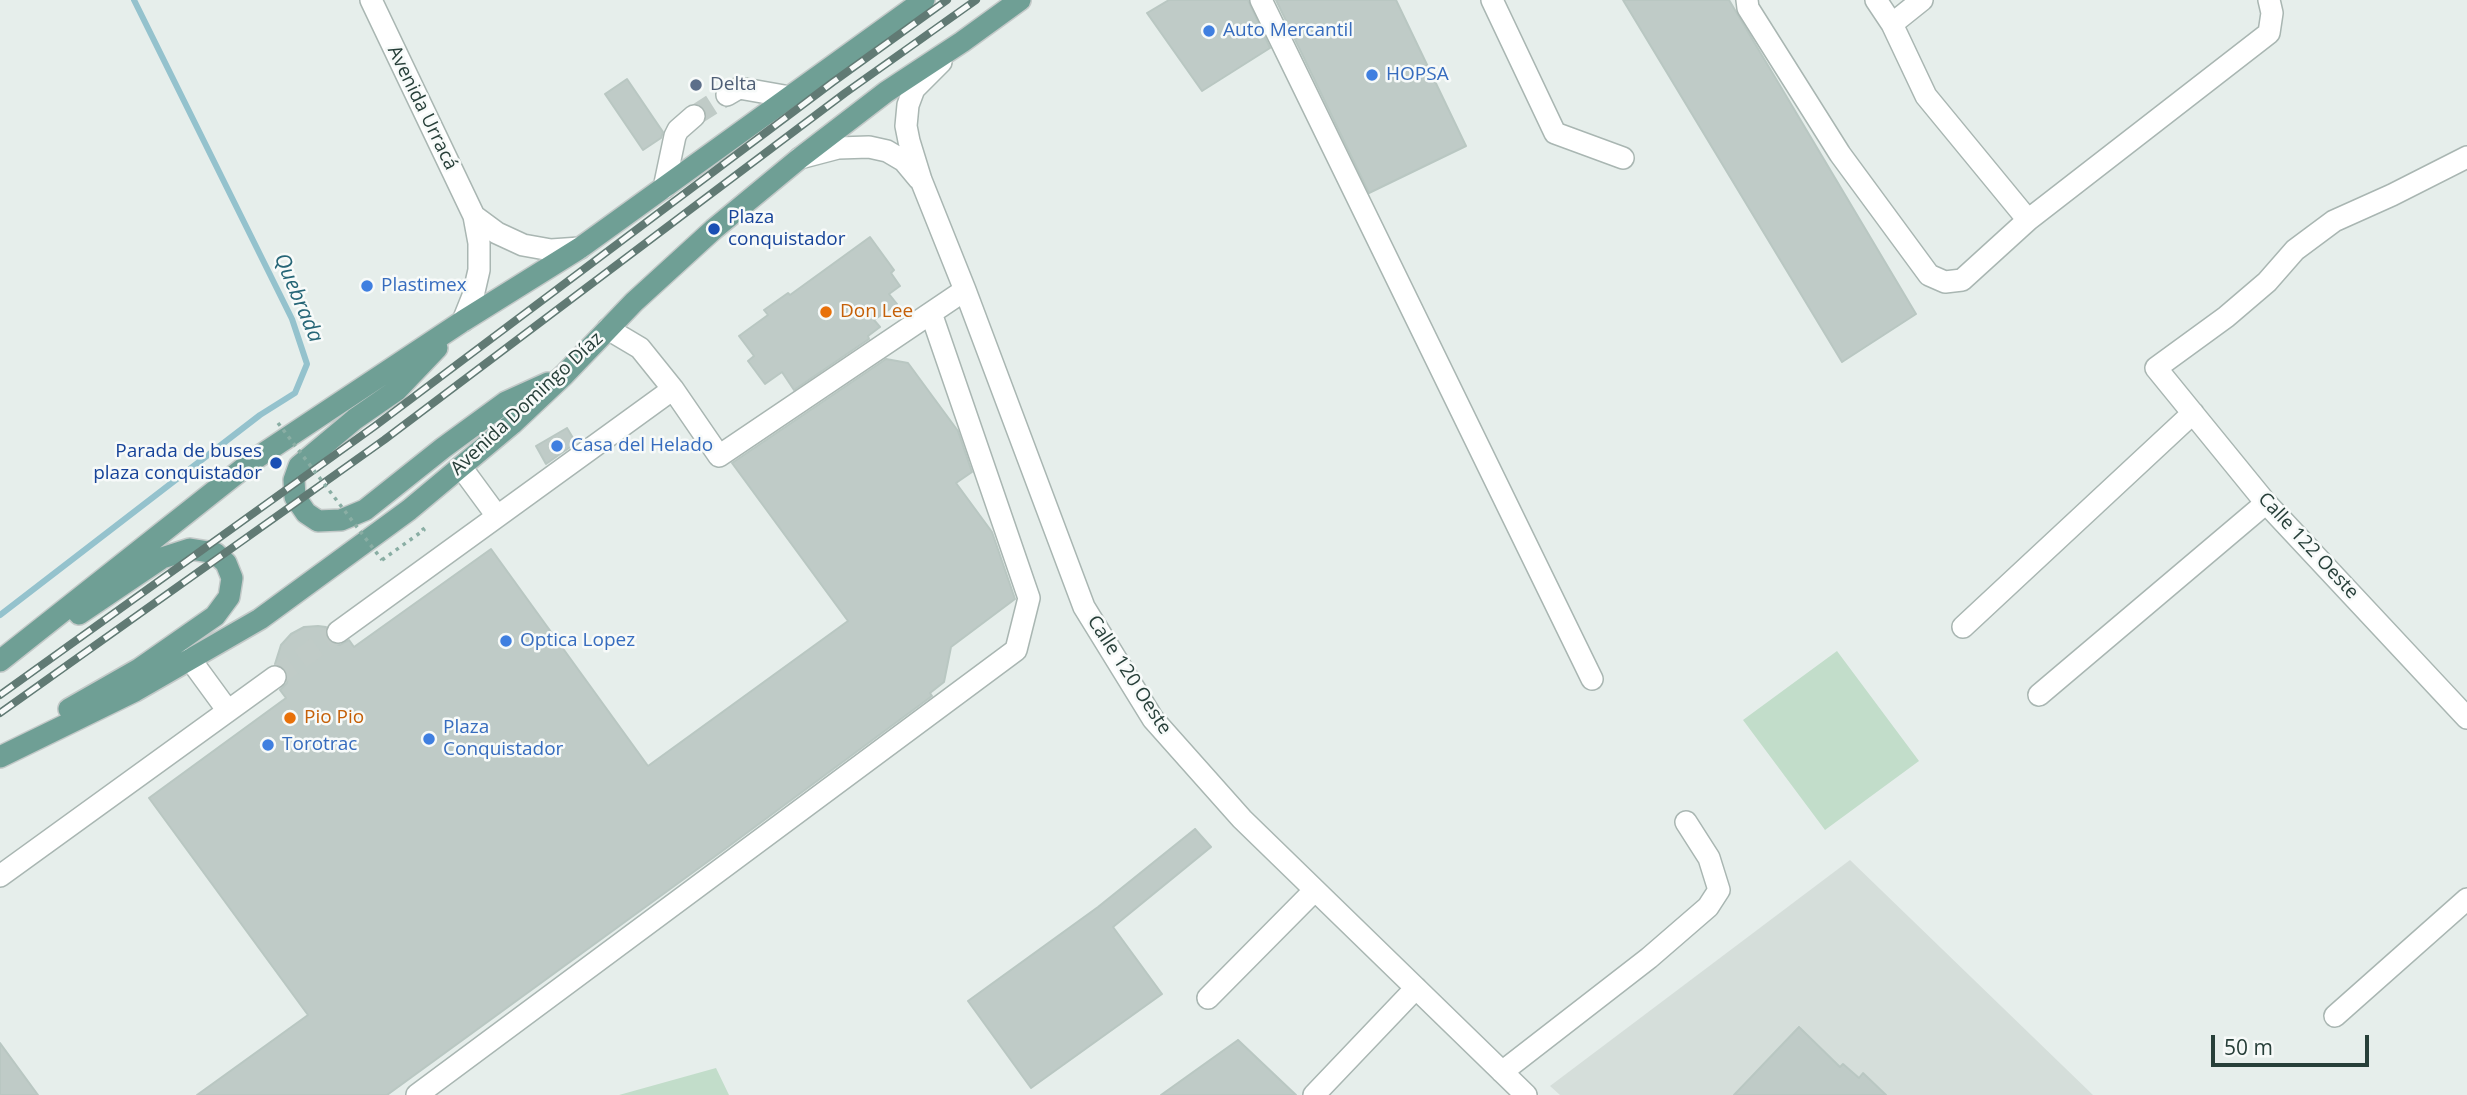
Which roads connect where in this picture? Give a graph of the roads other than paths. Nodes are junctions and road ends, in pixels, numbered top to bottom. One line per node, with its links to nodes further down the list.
1 (371, 0): 20 (street, Avenida Urracá)
2 (924, 0): 13 (main road)
3 (1020, 0): 11 (main road, Avenida Domingo Díaz)
4 (1261, 0): 39 (street)
5 (1492, 0): 17 (street)
6 (1747, 0): 21 (street)
7 (1876, 0): 10 (street)
8 (1922, 0): 10 (street)
9 (2269, 0): 21 (street)
10 (1892, 24): 21 (street)
11 (962, 42): 16 (main road, Avenida Domingo Díaz); 18 (street, Calle 120 Oeste)
12 (727, 95): 13 (street)
13 (790, 97): 19 (main road)
14 (695, 116): 19 (street)
15 (2467, 157): 29 (street, Calle 122 Oeste)
16 (800, 158): 18 (street, Calle 120 Oeste); 26 (main road, Avenida Domingo Díaz)
17 (1623, 158)
18 (921, 180): 23 (street, Calle 120 Oeste)
19 (664, 188): 22 (main road)
20 (474, 216): 22 (street); 25 (street, Avenida Urracá)
21 (2028, 220)
22 (580, 248): 25 (main road)
23 (965, 290): 24 (street); 46 (street, Calle 120 Oeste)
24 (931, 313): 28 (street); 52 (street)
25 (463, 321): 27 (main road); 36 (main road)
26 (608, 329): 27 (main road, Avenida Domingo Díaz); 28 (street)
27 (564, 376): 30 (main road, Avenida Domingo Díaz)
28 (673, 389): 32 (street)
29 (2193, 413): 31 (street, Calle 122 Oeste); 33 (street)
30 (461, 467): 32 (street); 35 (main road, Avenida Domingo Díaz)
31 (2266, 503): 40 (street); 42 (street, Calle 122 Oeste)
32 (497, 516): 34 (street)
33 (1963, 627)
34 (338, 632)
35 (190, 659): 41 (street); 43 (main road, Avenida Domingo Díaz)
36 (0, 661)
37 (0, 668): 43 (main road)
38 (275, 677): 41 (street)
39 (1592, 678)
40 (2039, 695)
41 (228, 711): 45 (street)
42 (2467, 718)
43 (0, 756)
44 (1686, 822): 51 (street)
45 (0, 876)
46 (1315, 890): 48 (street, Calle 120 Oeste); 49 (street)
47 (2467, 899): 50 (street)
48 (1416, 989): 51 (street, Calle 120 Oeste); 53 (street)
49 (1208, 998)
50 (2335, 1016)
51 (1502, 1072): 54 (street, Calle 120 Oeste)
52 (417, 1095)
53 (1314, 1095)
54 (1526, 1095)

